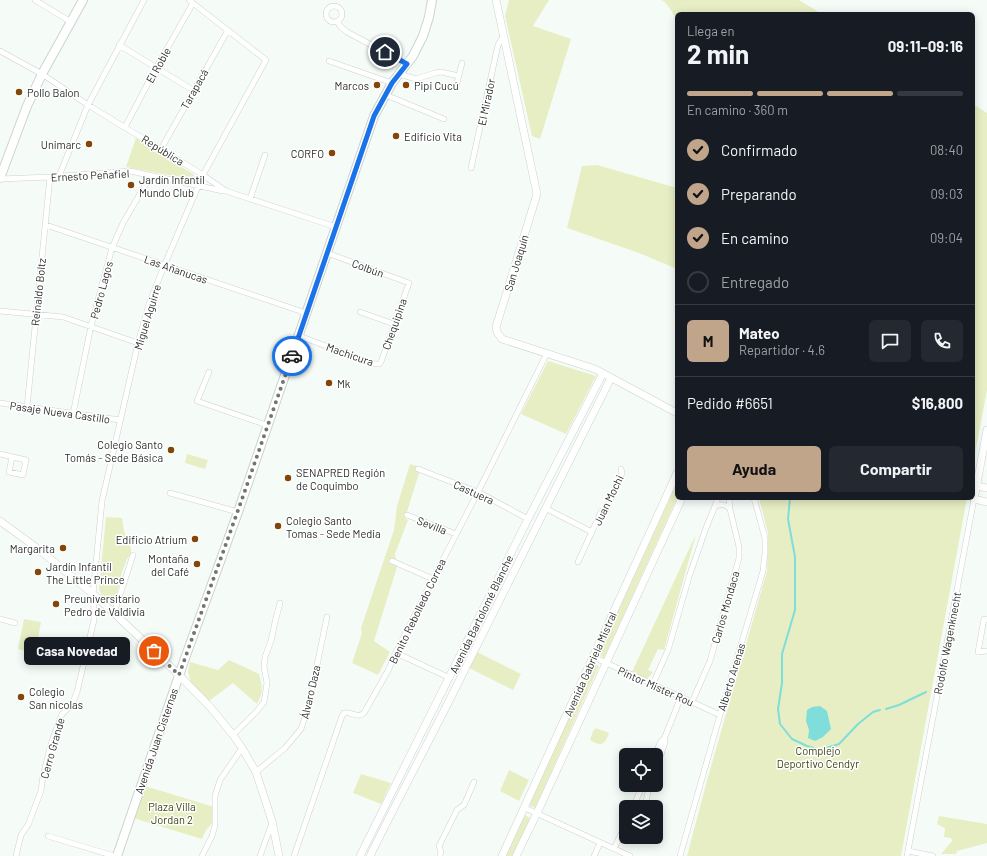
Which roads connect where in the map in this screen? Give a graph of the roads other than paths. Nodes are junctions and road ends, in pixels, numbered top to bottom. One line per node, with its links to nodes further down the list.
1 (35, 0): 8 (street)
2 (83, 0): 8 (main road)
3 (144, 0): 11 (street)
4 (432, 0): 15 (main road, Avenida Juan Cisternas)
5 (496, 0): 10 (main road, San Joaquín)
6 (191, 1): 9 (street); 16 (street, El Roble)
7 (337, 21): 15 (street)
8 (71, 22): 17 (main road)
9 (228, 30): 22 (street, Tarapacá); 31 (street, Miguel Aguirre)
10 (503, 36): 29 (street, El Mirador); 52 (main road, San Joaquín)
11 (119, 45): 16 (street); 24 (street)
12 (0, 51): 17 (street, República)
13 (330, 61): 20 (street)
14 (462, 63): 19 (street)
15 (407, 64): 18 (main road, Avenida Juan Cisternas)
16 (156, 68): 22 (street); 26 (street, El Roble)
17 (42, 74): 24 (street, República); 34 (main road)
18 (399, 74): 19 (street); 20 (main road, Avenida Juan Cisternas)
19 (459, 76): 21 (street)
20 (392, 83): 23 (main road, Avenida Juan Cisternas)
21 (456, 87)
22 (193, 90): 27 (street, Tarapacá)
23 (386, 95): 25 (street); 39 (main road, Avenida Juan Cisternas)
24 (88, 105): 26 (street, República); 32 (street)
25 (444, 119)
26 (125, 127): 27 (street, República)
27 (161, 149): 31 (street, República)
28 (265, 155): 37 (street)
29 (472, 168)
30 (150, 175): 32 (street, Ernesto Peñafiel); 35 (street, Ernesto Peñafiel); 40 (street, Pedro Lagos)
31 (203, 175): 35 (street, Miguel Aguirre); 36 (street, República)
32 (59, 176): 33 (street, Ernesto Peñafiel)
33 (50, 177): 34 (street, Ernesto Peñafiel); 38 (street, Reinaldo Boltz)
34 (0, 178)
35 (198, 186): 36 (street, Ernesto Peñafiel); 42 (street, Miguel Aguirre)
36 (226, 191): 37 (street, República)
37 (250, 199): 39 (street, República)
38 (46, 225): 40 (street, Las Añanucas); 46 (street, Reinaldo Boltz)
39 (336, 227): 41 (main road, Avenida Juan Cisternas)
40 (112, 248): 42 (street, Las Añanucas); 49 (street, Pedro Lagos)
41 (327, 253): 43 (street, Colbún); 47 (main road, Avenida Juan Cisternas)
42 (164, 266): 47 (street, Las Añanucas); 51 (street, Miguel Aguirre)
43 (409, 283): 48 (street, Chequipina)
44 (0, 311): 46 (street)
45 (360, 312): 48 (street)
46 (36, 314): 49 (street); 58 (street, Reinaldo Boltz)
47 (306, 314): 50 (main road, Avenida Juan Cisternas)
48 (394, 324): 53 (street, Chequipina)
49 (91, 326): 51 (street); 60 (street, Pedro Lagos)
50 (299, 336): 53 (street, Machicura); 62 (main road, Avenida Juan Cisternas)
51 (138, 343): 61 (street, Miguel Aguirre)
52 (547, 353): 55 (main road, San Joaquín); 71 (street, Benito Rebolledo Correa)
53 (378, 364)
54 (209, 372): 62 (street)
55 (602, 373): 56 (main road, San Joaquín); 86 (main road, Avenida Bartolomé Blanche)
56 (611, 378): 59 (main road, San Joaquín); 82 (main road, Avenida Bartolomé Blanche)
57 (0, 403): 58 (street, Pasaje Nueva Castillo)
58 (27, 407): 60 (street, Pasaje Nueva Castillo)
59 (675, 412)
60 (73, 414): 61 (street, Pasaje Nueva Castillo)
61 (120, 420): 94 (street, Miguel Aguirre)
62 (267, 426): 84 (main road, Avenida Juan Cisternas)
63 (987, 430): 69 (main road, Rodolfo Wagenknecht)
64 (0, 454): 65 (street)
65 (12, 457)
66 (621, 468): 88 (street, Juan Mochi)
67 (418, 469): 71 (street, Castuera)
68 (675, 477): 103 (main road, Avenida Gabriela Mistral)
69 (977, 486): 70 (main road); 73 (main road, Rodolfo Wagenknecht)
70 (987, 488)
71 (478, 492): 86 (street, Castuera); 89 (street, Benito Rebolledo Correa)
72 (170, 493): 84 (street)
73 (975, 495)
74 (975, 499): 80 (main road)
75 (681, 500): 104 (main road, Avenida Gabriela Mistral)
76 (717, 500): 81 (street)
77 (729, 500): 83 (street, Carlos Mondaca)
78 (755, 500): 110 (street, Alberto Arenas)
79 (974, 500): 129 (street, Rodolfo Wagenknecht)
80 (987, 502)
81 (715, 506): 83 (street); 107 (street)
82 (545, 508): 88 (street, Juan Mochi); 121 (main road, Avenida Bartolomé Blanche)
83 (730, 509): 109 (street, Carlos Mondaca)
84 (238, 512): 105 (main road, Avenida Juan Cisternas)
85 (407, 515): 89 (street, Sevilla)
86 (528, 519): 106 (main road, Avenida Bartolomé Blanche)
87 (0, 521): 94 (main road)
88 (592, 532): 92 (street, Juan Mochi)
89 (456, 534): 93 (street, Benito Rebolledo Correa)
90 (133, 555): 96 (street)
91 (392, 561): 93 (street)
92 (578, 562)
93 (433, 579): 102 (street, Benito Rebolledo Correa)
94 (93, 594): 96 (main road); 130 (street, Cerro Grande)
95 (280, 603): 111 (street)
96 (114, 613): 105 (main road)
97 (327, 617): 116 (street, Álvaro Daza)
98 (0, 620): 100 (street)
99 (987, 620): 101 (street)
100 (15, 623)
101 (987, 651)
102 (396, 653): 106 (street); 135 (street, Benito Rebolledo Correa)
103 (593, 657): 104 (street, Pintor Mister Rou); 122 (main road, Avenida Gabriela Mistral)
104 (606, 663): 107 (street, Pintor Mister Rou); 123 (main road, Avenida Gabriela Mistral)
105 (179, 675): 111 (main road); 131 (main road, Avenida Juan Cisternas)
106 (450, 678): 120 (main road, Avenida Bartolomé Blanche)
107 (653, 684): 108 (street, Pintor Mister Rou)
108 (681, 697): 109 (street, Pintor Mister Rou); 112 (street)
109 (692, 702): 110 (street, Pintor Mister Rou)
110 (720, 715): 143 (street, Alberto Arenas)
111 (233, 735): 113 (main road)
112 (664, 739): 114 (street); 115 (street)
113 (242, 748): 116 (main road); 132 (street)
114 (658, 748)
115 (663, 748)
116 (256, 772): 124 (main road)
117 (474, 782): 138 (street)
118 (636, 800): 119 (street)
119 (646, 800)
120 (386, 804): 121 (main road); 136 (main road, Avenida Bartolomé Blanche)
121 (394, 807): 137 (main road, Avenida Bartolomé Blanche)
122 (525, 808): 123 (street); 139 (main road, Avenida Gabriela Mistral)
123 (537, 813): 127 (street); 140 (main road, Avenida Gabriela Mistral)
124 (272, 821): 133 (street); 134 (main road)
125 (48, 836): 131 (street)
126 (619, 839): 128 (street)
127 (600, 843): 128 (street); 141 (street)
128 (614, 849): 142 (street)
129 (908, 854): 144 (street)
130 (16, 856)
131 (115, 856)
132 (202, 856)
133 (260, 856)
134 (279, 856)
135 (294, 856)
136 (360, 856)
137 (370, 856)
138 (440, 856)
139 (502, 856)
140 (516, 856)
141 (594, 856)
142 (630, 856)
143 (680, 856)
144 (933, 856)

